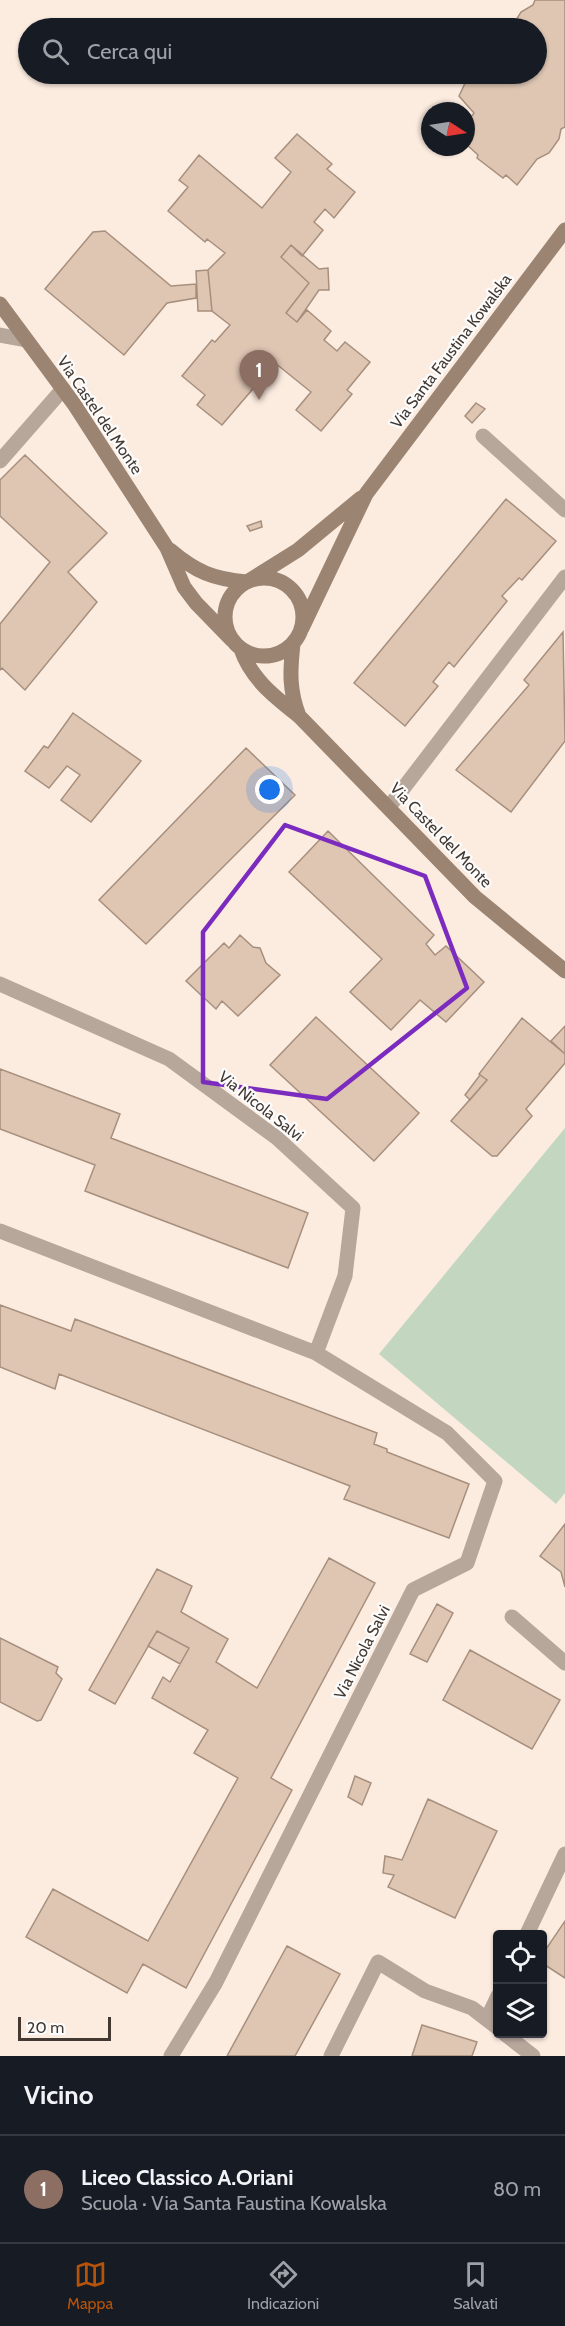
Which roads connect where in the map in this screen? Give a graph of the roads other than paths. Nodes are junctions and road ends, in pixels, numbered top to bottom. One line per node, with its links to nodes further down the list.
1 (565, 230): 8 (main road, Via Santa Faustina Kowalska)
2 (0, 304): 4 (main road, Via Castel del Monte)
3 (0, 335): 4 (street)
4 (26, 340): 5 (main road, Via Castel del Monte)
5 (63, 389): 7 (street); 10 (main road, Via Castel del Monte)
6 (483, 436): 9 (street)
7 (0, 461)
8 (366, 494): 12 (main road); 13 (main road)
9 (565, 510)
10 (167, 548): 12 (main road, Via Castel del Monte); 14 (main road, Via Castel del Monte)
11 (565, 576): 17 (street)
12 (247, 582): 13 (main road, Via Castel del Monte); 14 (main road, Via Castel del Monte)
13 (302, 628): 15 (main road, Via Castel del Monte)
14 (237, 644): 15 (main road); 16 (main road, Via Castel del Monte)
15 (293, 644): 16 (main road, Via Castel del Monte)
16 (299, 716): 17 (main road, Via Castel del Monte)
17 (389, 807): 18 (main road, Via Castel del Monte)
18 (565, 971)
19 (0, 984): 21 (street, Via Nicola Salvi)
20 (0, 1231): 21 (street, Via Nicola Salvi)
21 (316, 1353): 28 (street, Via Nicola Salvi)
22 (512, 1617): 23 (street)
23 (565, 1663)
24 (565, 1854): 25 (street)
25 (529, 1930)
26 (492, 2024): 29 (street)
27 (510, 2038): 30 (street)
28 (171, 2056)
29 (331, 2056)
30 (533, 2056)

